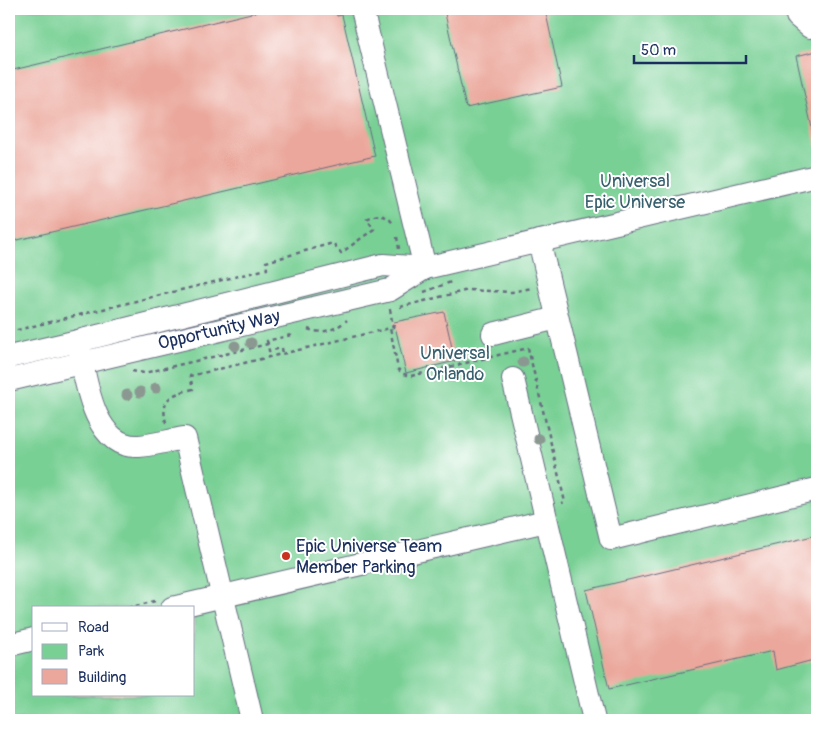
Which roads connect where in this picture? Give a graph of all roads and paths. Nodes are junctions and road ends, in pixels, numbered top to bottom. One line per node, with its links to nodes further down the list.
1 (362, 9): 8 (street)
2 (796, 9): 3 (street)
3 (817, 25)
4 (817, 176): 7 (street, Opportunity Way)
5 (396, 229): 19 (path)
6 (397, 234): 8 (path)
7 (539, 241): 8 (street, Opportunity Way); 15 (street)
8 (415, 267): 10 (street, Opportunity Way); 13 (street, Opportunity Way)
9 (456, 280): 12 (path)
10 (317, 281): 13 (street); 22 (street, Opportunity Way)
11 (536, 286): 18 (path)
12 (424, 292)
13 (323, 305): 22 (street, Opportunity Way)
14 (350, 317): 17 (path)
15 (557, 318): 20 (street); 29 (street)
16 (289, 325): 21 (path)
17 (304, 328)
18 (390, 328): 23 (path); 30 (path)
19 (9, 332)
20 (493, 334)
21 (268, 344): 23 (path); 25 (path)
22 (80, 352): 24 (street, Opportunity Way); 27 (street, Opportunity Way); 28 (street)
23 (283, 354): 28 (path)
24 (9, 356)
25 (126, 369)
26 (513, 379): 30 (street)
27 (9, 380)
28 (171, 440): 31 (street)
29 (817, 489)
30 (553, 512): 31 (street); 36 (street)
31 (223, 596): 32 (street); 35 (street)
32 (180, 606)
33 (32, 639): 34 (street)
34 (9, 645)
35 (252, 720)
36 (594, 720)

